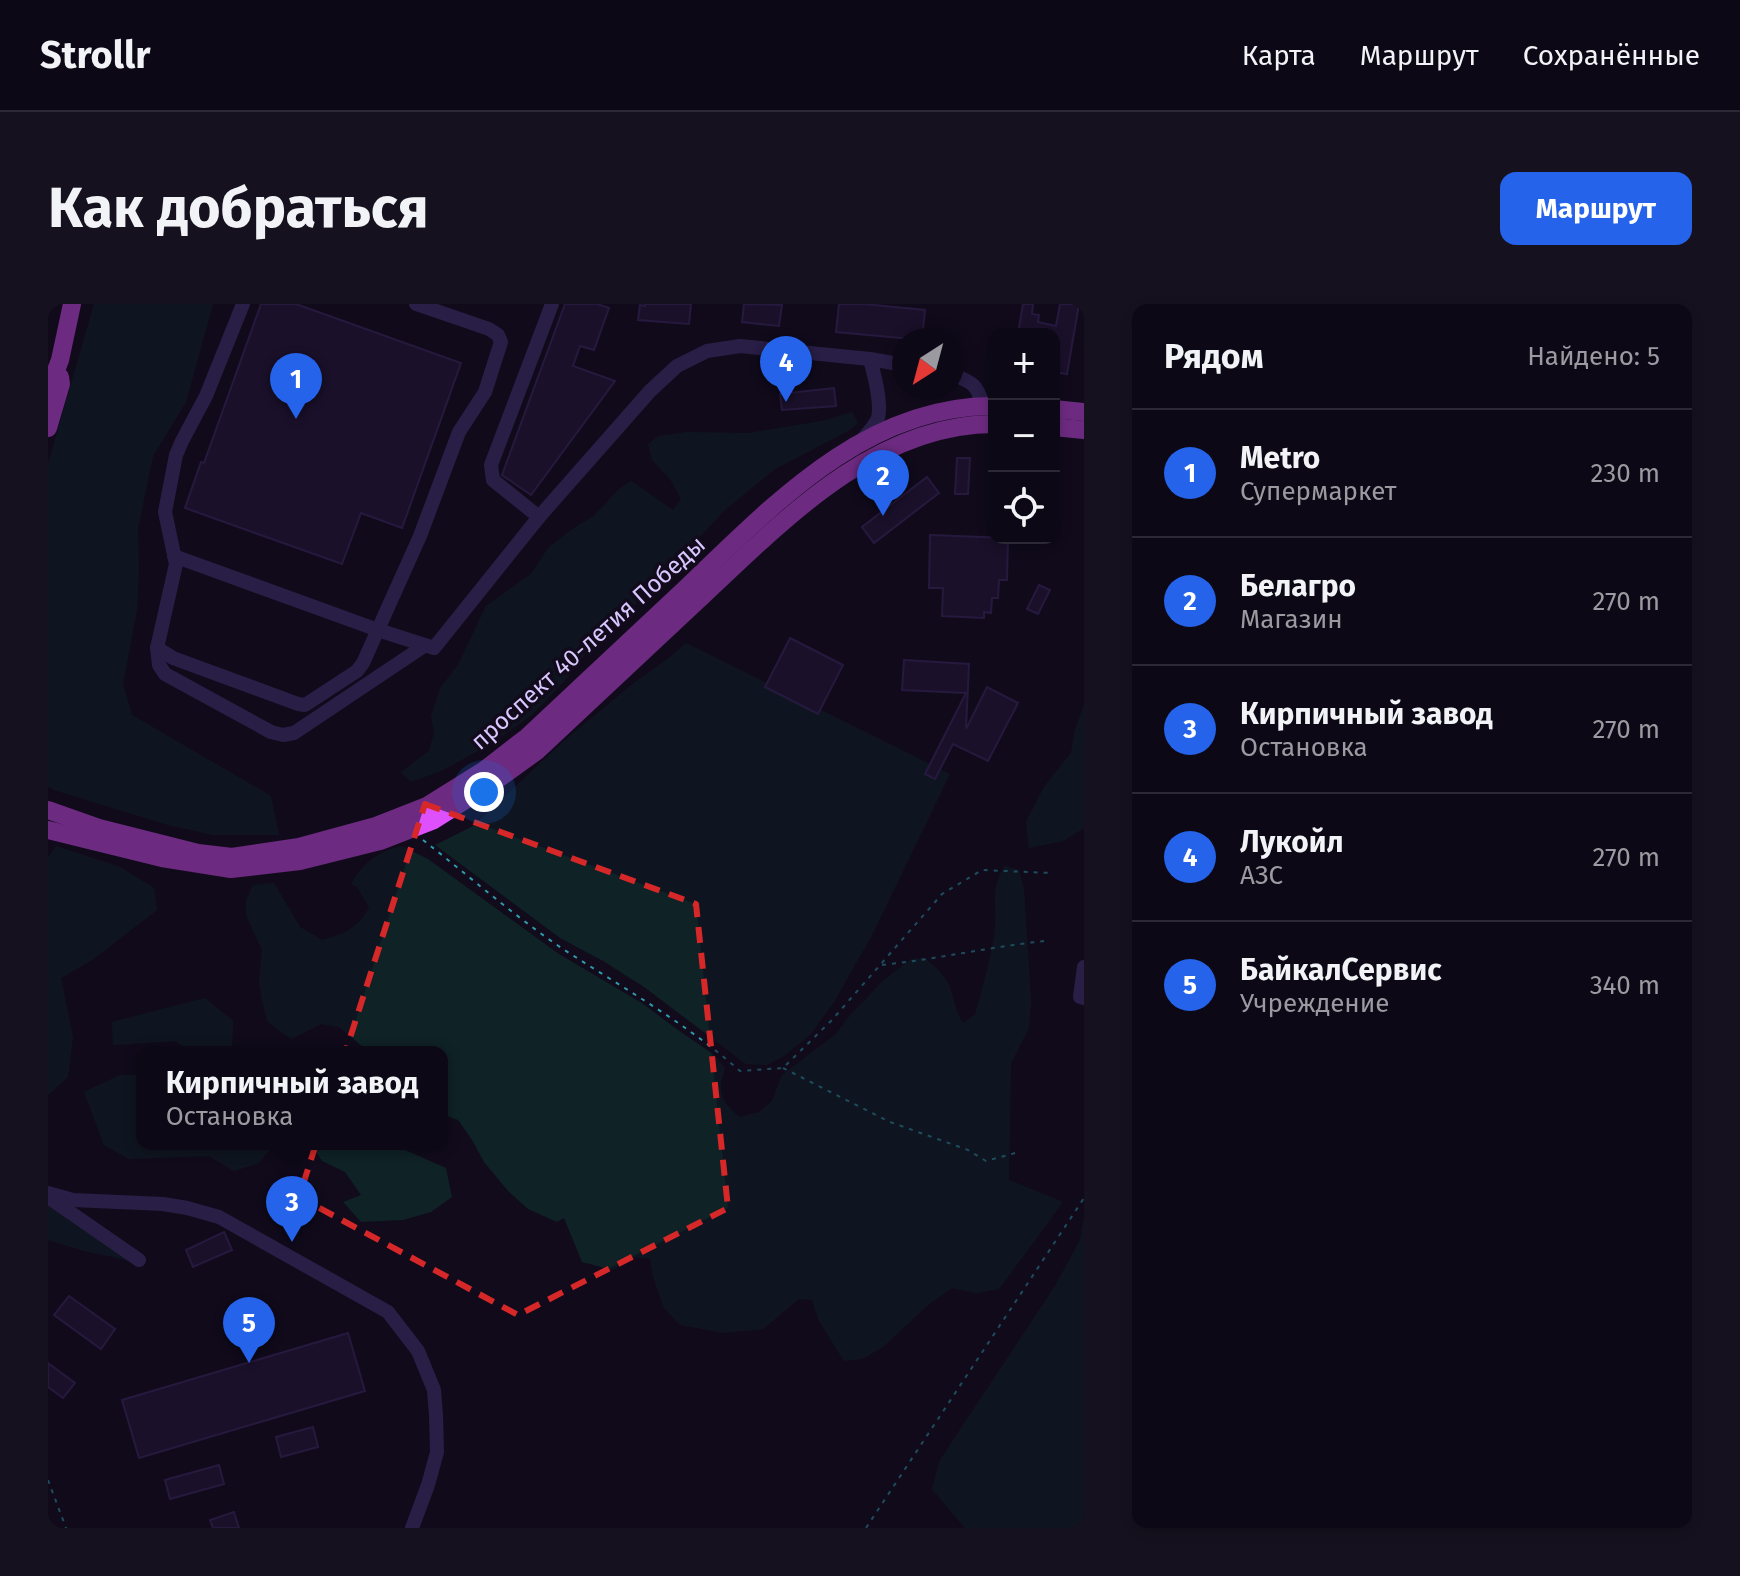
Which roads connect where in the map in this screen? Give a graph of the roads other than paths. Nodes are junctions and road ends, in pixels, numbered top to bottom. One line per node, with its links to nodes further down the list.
1 (72, 304): 6 (main road)
2 (243, 304): 20 (street)
3 (416, 304): 21 (street)
4 (552, 304): 19 (street)
5 (870, 359): 7 (street); 18 (street); 19 (street)
6 (60, 360): 9 (main road); 15 (main road)
7 (892, 363)
8 (964, 379): 12 (street)
9 (48, 391)
10 (1060, 410): 11 (main road)
11 (1084, 412)
12 (988, 413)
13 (988, 415): 18 (main road, проспект 40-летия Победы)
14 (988, 415): 25 (main road, проспект 40-летия Победы)
15 (48, 428)
16 (1060, 428): 17 (main road)
17 (1084, 430)
18 (860, 443): 24 (main road, проспект 40-летия Победы)
19 (539, 517): 22 (street)
20 (174, 556): 21 (street); 23 (street)
21 (378, 630): 22 (street); 23 (street)
22 (424, 646): 23 (street)
23 (157, 648)
24 (48, 810)
25 (48, 830)
26 (1084, 967): 27 (street)
27 (1084, 998)
28 (48, 1195): 29 (street); 30 (street)
29 (139, 1260)
30 (412, 1528)

